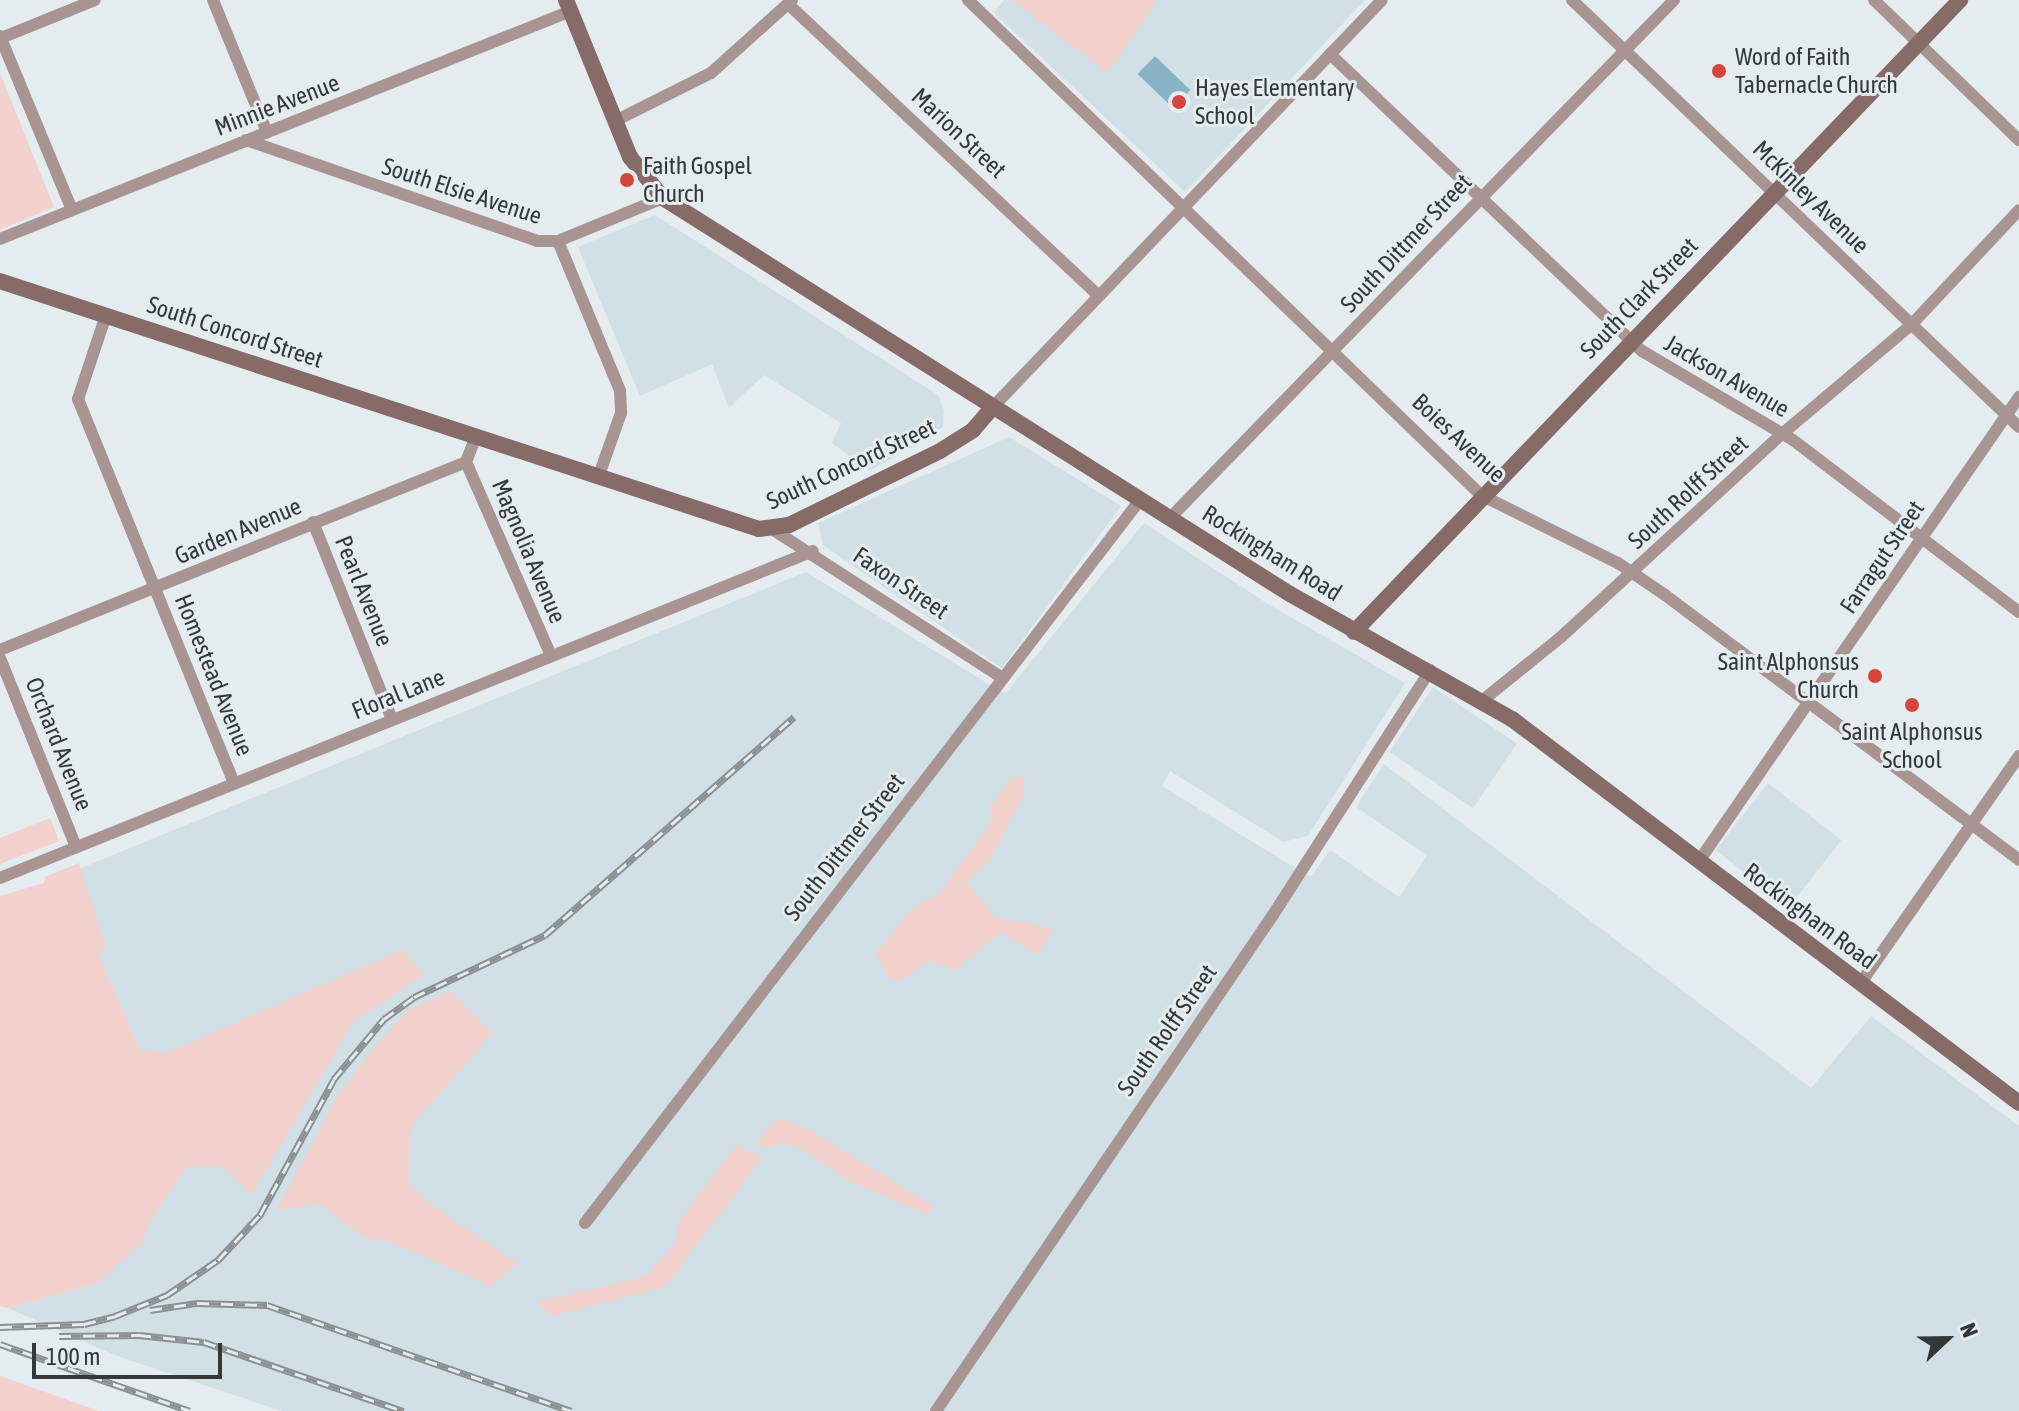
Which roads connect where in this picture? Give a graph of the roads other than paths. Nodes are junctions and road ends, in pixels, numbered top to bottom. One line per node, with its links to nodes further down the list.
1 (95, 0): 11 (street)
2 (213, 0): 16 (street)
3 (968, 0): 22 (street, Boies Avenue)
4 (1382, 0): 14 (street, South Concord Street)
5 (1572, 0): 13 (street, McKinley Avenue)
6 (1674, 0): 13 (street, South Dittmer Street)
7 (1874, 0): 12 (street)
8 (1960, 0): 12 (street, South Clark Street)
9 (790, 2): 15 (street); 28 (street, Marion Street)
10 (568, 6): 15 (street, Rockingham Road); 16 (street, Minnie Avenue)
11 (0, 37): 23 (street)
12 (1919, 43): 18 (street); 19 (street, South Clark Street)
13 (1626, 51): 19 (street, McKinley Avenue); 21 (street, South Dittmer Street)
14 (1330, 54): 21 (street, Jackson Avenue); 22 (street, South Concord Street)
15 (615, 121): 20 (street, Rockingham Road)
16 (267, 132): 17 (street, Minnie Avenue)
17 (246, 140): 23 (street, Minnie Avenue); 26 (street, South Elsie Avenue)
18 (2019, 140)
19 (1775, 193): 30 (street, McKinley Avenue); 31 (street, South Clark Street)
20 (663, 198): 26 (street, South Elsie Avenue); 34 (street, Rockingham Road)
21 (1478, 198): 31 (street, Jackson Avenue); 32 (street, South Dittmer Street)
22 (1187, 208): 28 (street, South Concord Street); 32 (street, Boies Avenue)
23 (72, 210): 25 (street, Minnie Avenue)
24 (2019, 210): 30 (street, South Rolff Street)
25 (0, 239)
26 (558, 241): 40 (street)
27 (0, 281): 29 (street, South Concord Street)
28 (1098, 295): 34 (street, South Concord Street)
29 (106, 315): 38 (street, South Concord Street); 49 (street, Homestead Avenue)
30 (1912, 324): 35 (street, McKinley Avenue); 37 (street, South Rolff Street)
31 (1630, 340): 37 (street, Jackson Avenue); 41 (street, South Clark Street)
32 (1335, 351): 41 (street, Boies Avenue); 43 (street, South Dittmer Street)
33 (2019, 397): 35 (street, Farragut Street)
34 (992, 408): 42 (street, Rockingham Road); 45 (street, South Concord Street)
35 (2006, 415): 36 (street, McKinley Avenue); 46 (street, Farragut Street)
36 (2019, 427)
37 (1782, 434): 46 (street, Jackson Avenue); 48 (street, South Rolff Street)
38 (476, 436): 39 (street); 40 (street, South Concord Street)
39 (466, 462): 44 (street, Garden Avenue); 53 (street, Magnolia Avenue)
40 (598, 478): 45 (street, South Concord Street)
41 (1481, 495): 48 (street, Boies Avenue); 51 (street, South Clark Street)
42 (1140, 500): 43 (street, Rockingham Road); 56 (street, South Dittmer Street)
43 (1170, 518): 51 (street, Rockingham Road)
44 (313, 522): 49 (street, Garden Avenue); 59 (street, Pearl Avenue)
45 (772, 529): 47 (street, Faxon Street)
46 (1921, 539): 50 (street, Jackson Avenue); 58 (street, Farragut Street)
47 (813, 551): 53 (street, Floral Lane); 56 (street, Faxon Street)
48 (1633, 573): 57 (street, South Rolff Street); 58 (street, Boies Avenue)
49 (156, 589): 52 (street, Garden Avenue); 61 (street, Homestead Avenue)
50 (2019, 612)
51 (1354, 632): 55 (street, Rockingham Road)
52 (0, 650)
53 (551, 656): 59 (street, Floral Lane)
54 (0, 658): 63 (street, Orchard Avenue)
55 (1430, 670): 57 (street, Rockingham Road); 70 (street, South Rolff Street)
56 (1002, 678): 69 (street, South Dittmer Street)
57 (1483, 700): 65 (street, Rockingham Road)
58 (1809, 703): 62 (street, Boies Avenue); 65 (street, Farragut Street)
59 (392, 720): 61 (street, Floral Lane)
60 (2019, 756): 62 (street)
61 (234, 783): 63 (street, Floral Lane)
62 (1971, 824): 64 (street, Boies Avenue); 67 (street)
63 (76, 847): 66 (street, Floral Lane)
64 (2019, 860)
65 (1699, 861): 67 (street, Rockingham Road)
66 (0, 878)
67 (1860, 984): 68 (street, Rockingham Road)
68 (2019, 1103)
69 (585, 1223)
70 (936, 1411)

